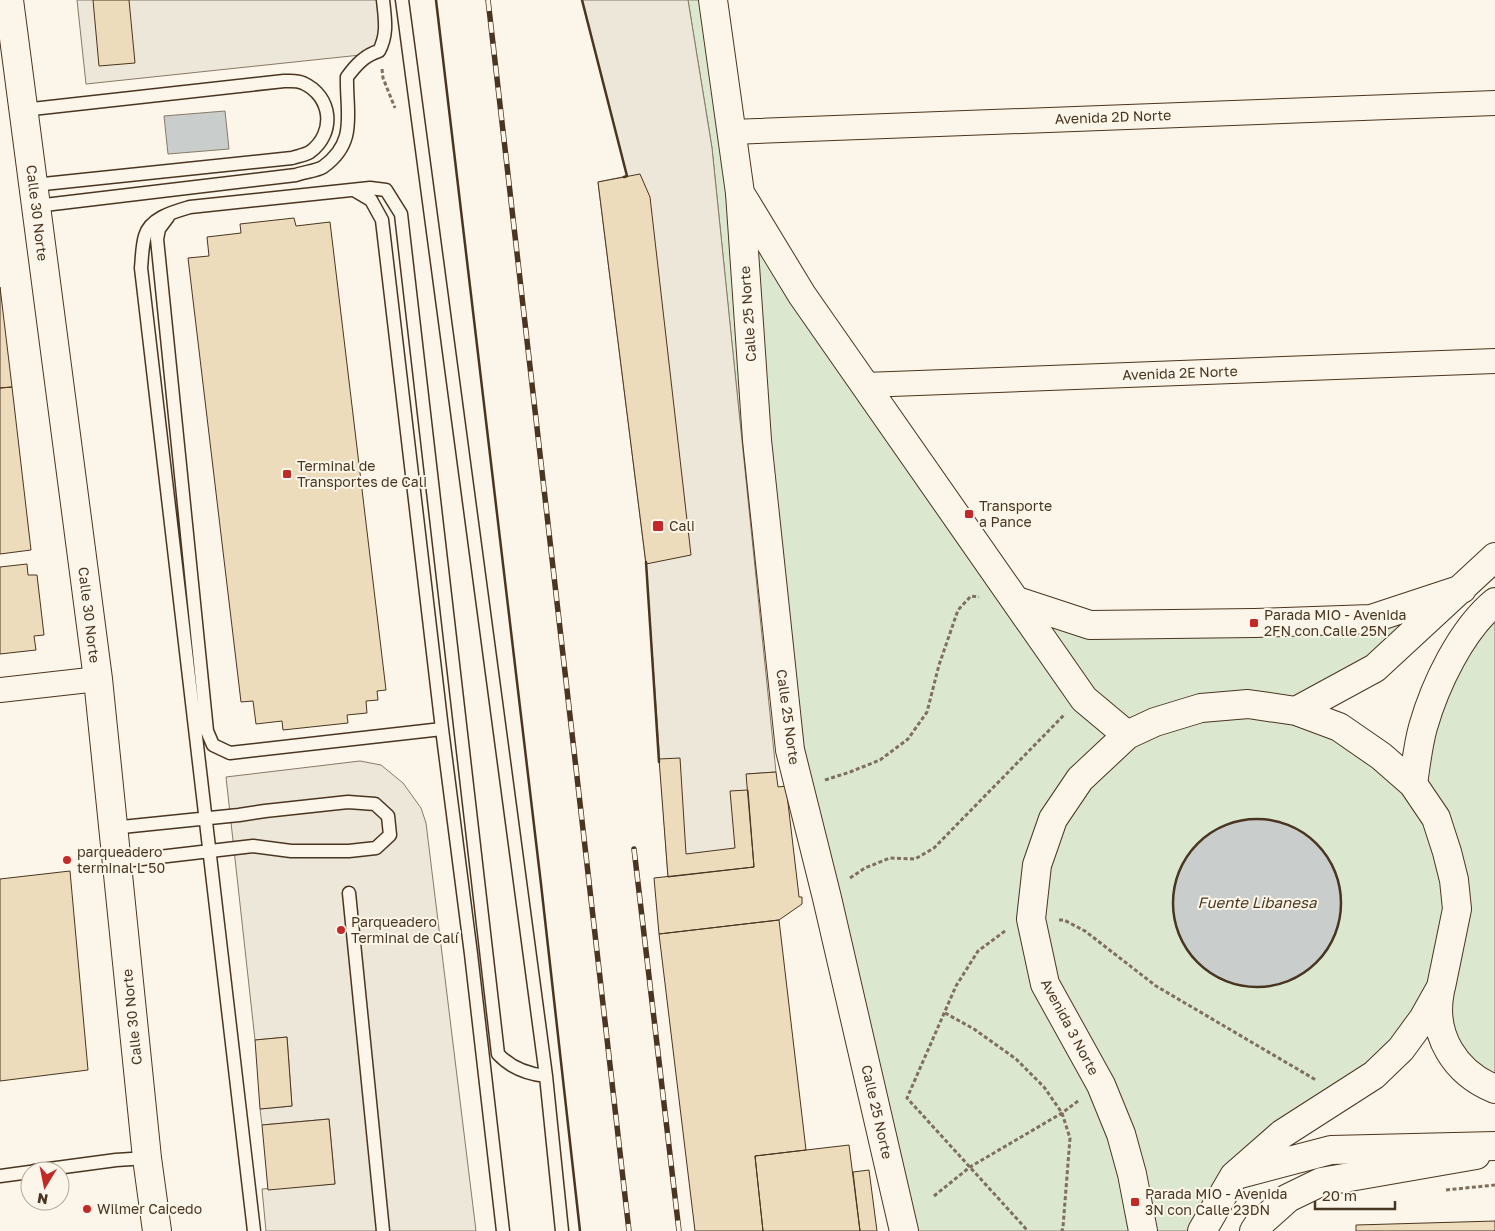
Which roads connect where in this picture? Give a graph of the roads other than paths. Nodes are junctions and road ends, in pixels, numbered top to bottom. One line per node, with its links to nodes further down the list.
1 (9, 0): 6 (main road, Calle 30 Norte)
2 (383, 0): 10 (lane)
3 (402, 0): 28 (lane)
4 (713, 0): 7 (main road, Calle 25 Norte)
5 (1495, 103): 7 (street, Avenida 2D Norte)
6 (23, 110): 10 (main road, Calle 30 Norte); 10 (lane)
7 (731, 132): 9 (main road, Calle 25 Norte)
8 (354, 190): 11 (lane); 21 (lane); 28 (lane)
9 (740, 193): 13 (main road, Calle 25 Norte); 42 (main road, Calle 25 Norte)
10 (35, 196): 18 (main road, Calle 30 Norte)
11 (172, 212): 21 (lane); 38 (lane)
12 (1495, 362): 13 (street, Avenida 2E Norte)
13 (865, 385): 16 (main road, Calle 25 Norte)
14 (1495, 557): 15 (main road)
15 (1462, 589): 16 (main road); 20 (main road)
16 (1017, 601): 22 (main road, Calle 25 Norte)
17 (1495, 602): 23 (main road)
18 (98, 679): 19 (street); 24 (main road, Calle 30 Norte)
19 (0, 690)
20 (1296, 711): 22 (main road, Avenida 3 Norte); 23 (main road, Avenida 3 Norte)
21 (442, 729): 40 (lane)
22 (1127, 735): 43 (main road, Avenida 3 Norte)
23 (1413, 784): 27 (main road, Avenida 3 Norte)
24 (112, 828): 25 (main road, Calle 30 Norte); 25 (lane)
25 (116, 862): 32 (main road, Calle 30 Norte)
26 (349, 893): 39 (lane)
27 (1441, 987): 29 (main road); 36 (main road, Avenida 3 Norte)
28 (546, 1076): 41 (lane)
29 (1495, 1089)
30 (1495, 1146): 36 (main road)
31 (1495, 1152): 45 (main road)
32 (147, 1158): 33 (lane); 37 (main road, Calle 30 Norte)
33 (70, 1166)
34 (20, 1173): 35 (lane)
35 (0, 1176)
36 (1234, 1176): 44 (main road, Avenida 3 Norte)
37 (157, 1231)
38 (254, 1231)
39 (383, 1231)
40 (503, 1231)
41 (562, 1231)
42 (904, 1231)
43 (1143, 1231)
44 (1202, 1231)
45 (1254, 1231)

